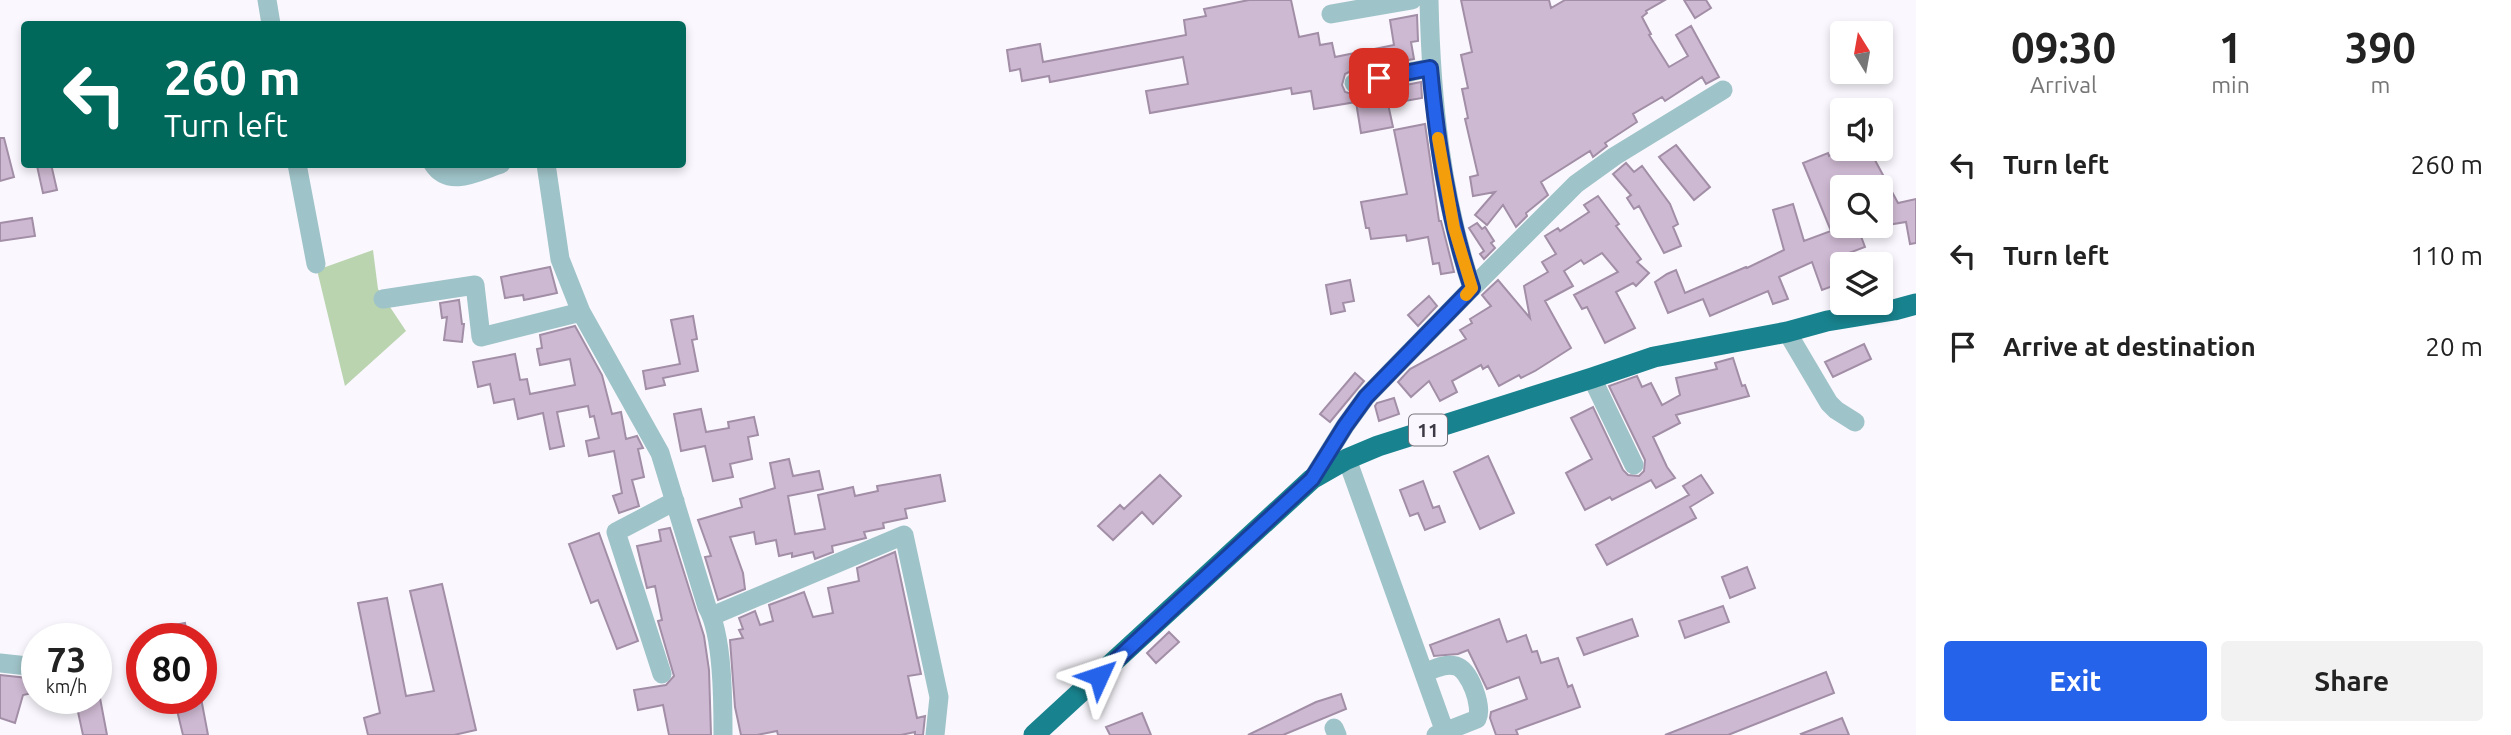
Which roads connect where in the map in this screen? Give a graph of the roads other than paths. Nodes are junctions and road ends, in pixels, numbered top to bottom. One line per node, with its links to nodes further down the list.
1 (267, 0): 5 (street)
2 (1412, 0): 4 (street)
3 (1429, 0): 6 (street)
4 (1331, 15)
5 (270, 21)
6 (1430, 68): 7 (street); 14 (street)
7 (1354, 83)
8 (1723, 90): 14 (street)
9 (298, 168): 13 (street)
10 (437, 168): 11 (street)
11 (489, 168)
12 (547, 168): 17 (street)
13 (316, 264)
14 (1472, 288): 23 (street)
15 (383, 299): 17 (street)
16 (1916, 304): 18 (highway, 11)
17 (581, 312): 24 (street)
18 (1787, 332): 19 (highway, 11); 20 (street)
19 (1592, 378): 21 (highway, 11); 22 (street)
20 (1855, 422)
21 (1347, 459): 23 (highway, 11); 28 (street)
22 (1634, 466)
23 (1312, 479): 33 (highway, 11)
24 (675, 501): 25 (street); 29 (street)
25 (712, 616): 31 (street); 32 (street)
26 (0, 663): 27 (street)
27 (21, 665)
28 (1423, 673): 30 (street); 30 (street)
29 (662, 674)
30 (1442, 734)
31 (723, 735)
32 (935, 735)
33 (1034, 735)

